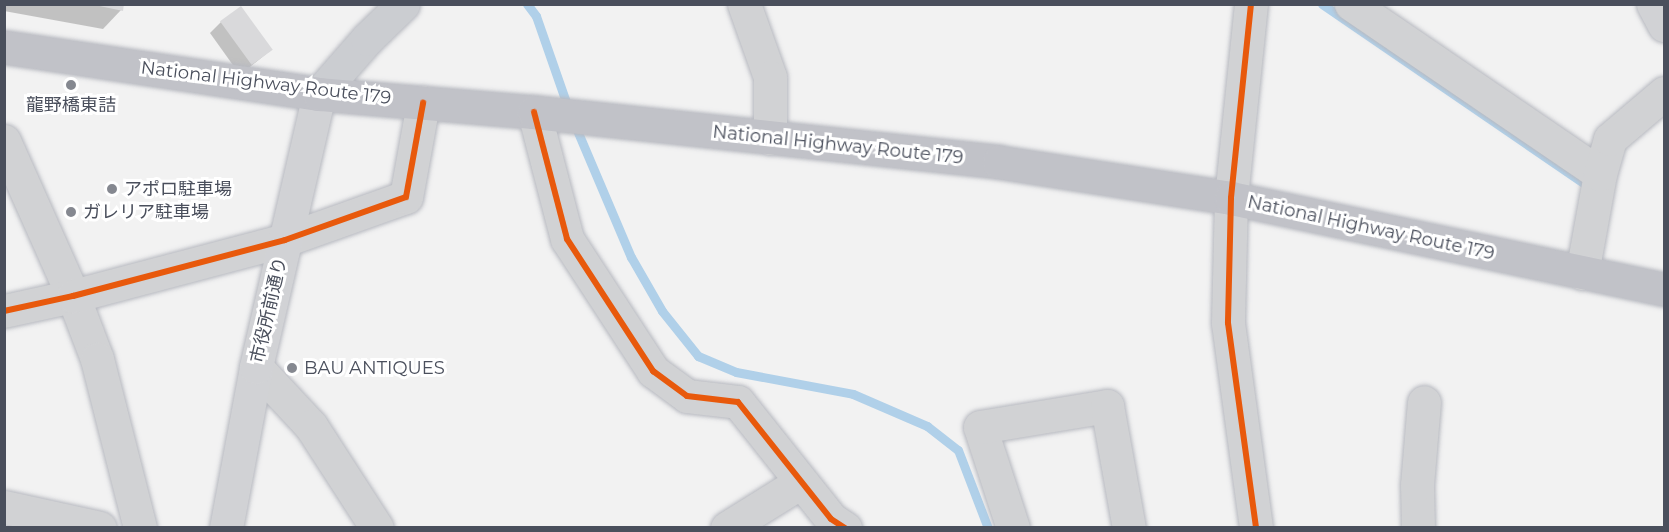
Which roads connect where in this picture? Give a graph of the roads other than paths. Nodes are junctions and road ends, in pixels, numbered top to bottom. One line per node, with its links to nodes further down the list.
1 (403, 4): 9 (main road)
2 (744, 4): 12 (street)
3 (1251, 4): 15 (street)
4 (1351, 4): 14 (street)
5 (1653, 4): 6 (street)
6 (1665, 25)
7 (4, 47): 9 (highway, National Highway Route 179)
8 (1665, 93): 14 (street)
9 (319, 94): 10 (highway, National Highway Route 179); 16 (street, 市役所前通り)
10 (423, 103): 11 (highway, National Highway Route 179); 16 (street)
11 (534, 112): 12 (highway, National Highway Route 179); 23 (street)
12 (770, 138): 15 (highway, National Highway Route 179)
13 (4, 141): 19 (street)
14 (1600, 174): 17 (street)
15 (1231, 198): 17 (highway, National Highway Route 179); 33 (street)
16 (285, 240): 19 (street); 21 (street, 市役所前通り)
17 (1582, 273): 18 (highway, National Highway Route 179)
18 (1665, 290)
19 (73, 296): 20 (street); 26 (street)
20 (4, 311)
21 (256, 367): 27 (street, 市役所前通り); 28 (street)
22 (1424, 402): 34 (street)
23 (801, 482): 29 (street); 30 (street)
24 (4, 507): 25 (street)
25 (100, 528)
26 (140, 528)
27 (226, 528)
28 (377, 528)
29 (727, 528)
30 (845, 528)
31 (1014, 528): 32 (street)
32 (1129, 528)
33 (1256, 528)
34 (1418, 528)

